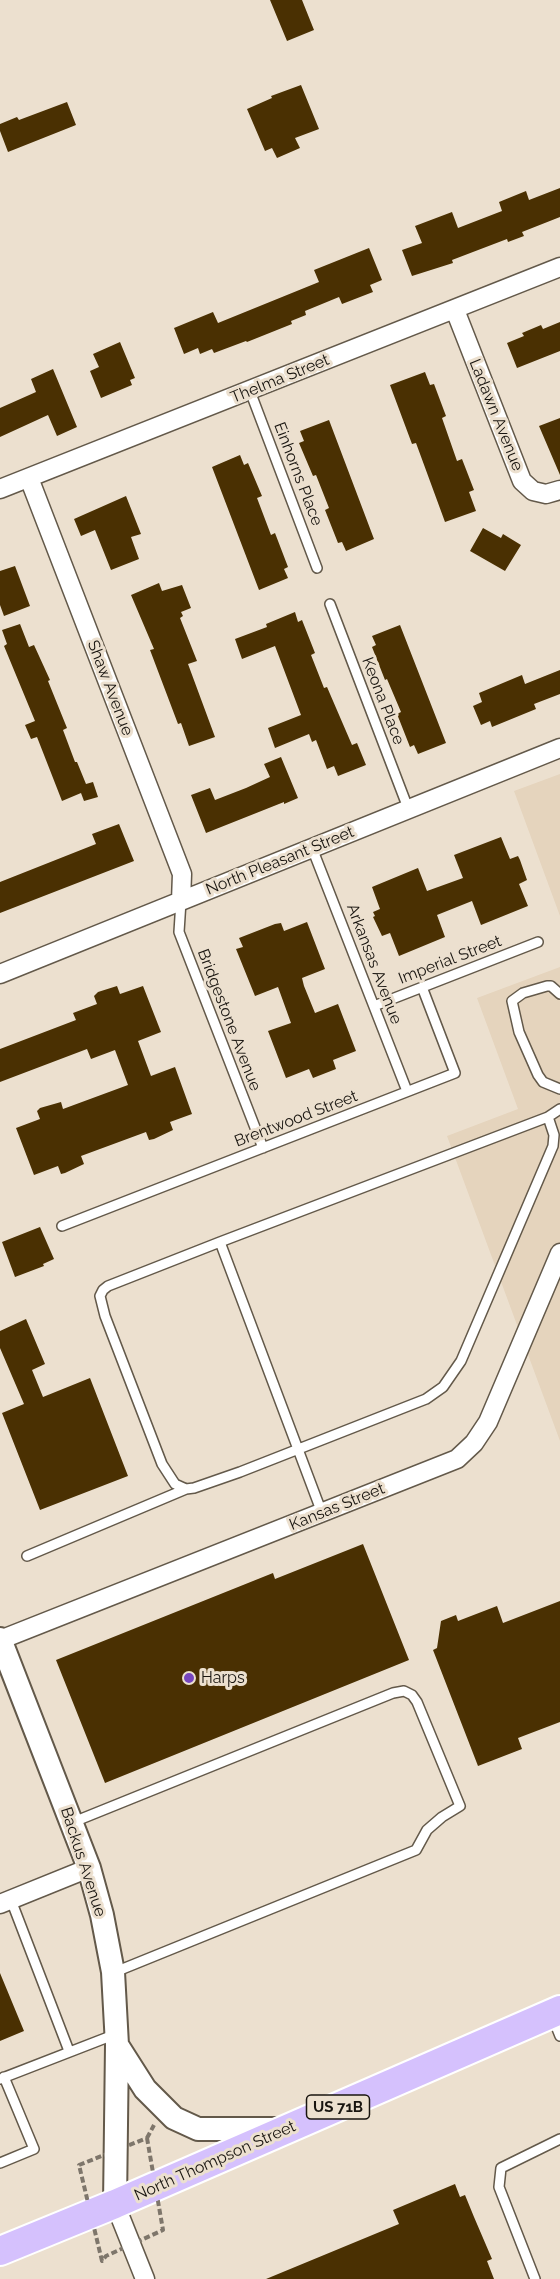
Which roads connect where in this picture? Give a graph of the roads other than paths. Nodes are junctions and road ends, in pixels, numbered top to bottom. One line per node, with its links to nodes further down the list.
1 (560, 267): 2 (street, Thelma Street)
2 (455, 309): 3 (street, Thelma Street); 6 (street, Ladawn Avenue)
3 (250, 391): 4 (street, Thelma Street); 7 (lane, Einhorns Place)
4 (29, 478): 5 (street, Thelma Street); 12 (street, Shaw Avenue)
5 (0, 489)
6 (560, 490)
7 (317, 568)
8 (330, 604): 10 (lane, Keona Place)
9 (560, 748): 10 (street, North Pleasant Street)
10 (408, 808): 11 (street, North Pleasant Street)
11 (312, 848): 12 (street, North Pleasant Street); 17 (lane, Arkansas Avenue)
12 (181, 901): 14 (street, North Pleasant Street); 22 (lane, Bridgestone Avenue)
13 (538, 942): 15 (lane, Imperial Street)
14 (0, 974)
15 (422, 987): 17 (lane, Imperial Street); 19 (lane, Brentwood Street)
16 (560, 994): 18 (lane)
17 (374, 1006): 19 (lane, Arkansas Avenue)
18 (560, 1089)
19 (407, 1091): 22 (lane, Brentwood Street)
20 (560, 1109): 21 (lane)
21 (548, 1117): 24 (lane); 26 (lane)
22 (263, 1148): 23 (lane, Brentwood Street)
23 (62, 1226)
24 (220, 1242): 26 (lane); 27 (lane)
25 (560, 1253): 28 (street, Kansas Street)
26 (298, 1449): 27 (lane); 28 (lane)
27 (186, 1489): 29 (lane)
28 (322, 1513): 30 (street, Kansas Street)
29 (27, 1556)
30 (2, 1649): 31 (street, Backus Avenue)
31 (71, 1823): 32 (street, Backus Avenue); 34 (lane)
32 (89, 1868): 33 (street); 34 (street, Backus Avenue)
33 (5, 1902): 37 (lane)
34 (113, 1972): 36 (street, Backus Avenue)
35 (557, 2020): 39 (main road, North Thompson Street / US 71B)
36 (116, 2039): 37 (lane); 39 (street); 42 (street, Backus Avenue)
37 (69, 2051): 38 (lane)
38 (2, 2078): 41 (lane)
39 (287, 2129): 42 (main road, North Thompson Street / US 71B)
40 (560, 2139): 45 (lane)
41 (0, 2163)
42 (115, 2204): 43 (main road, North Thompson Street / US 71B); 44 (street)
43 (0, 2251)
44 (145, 2279)
45 (535, 2279)

